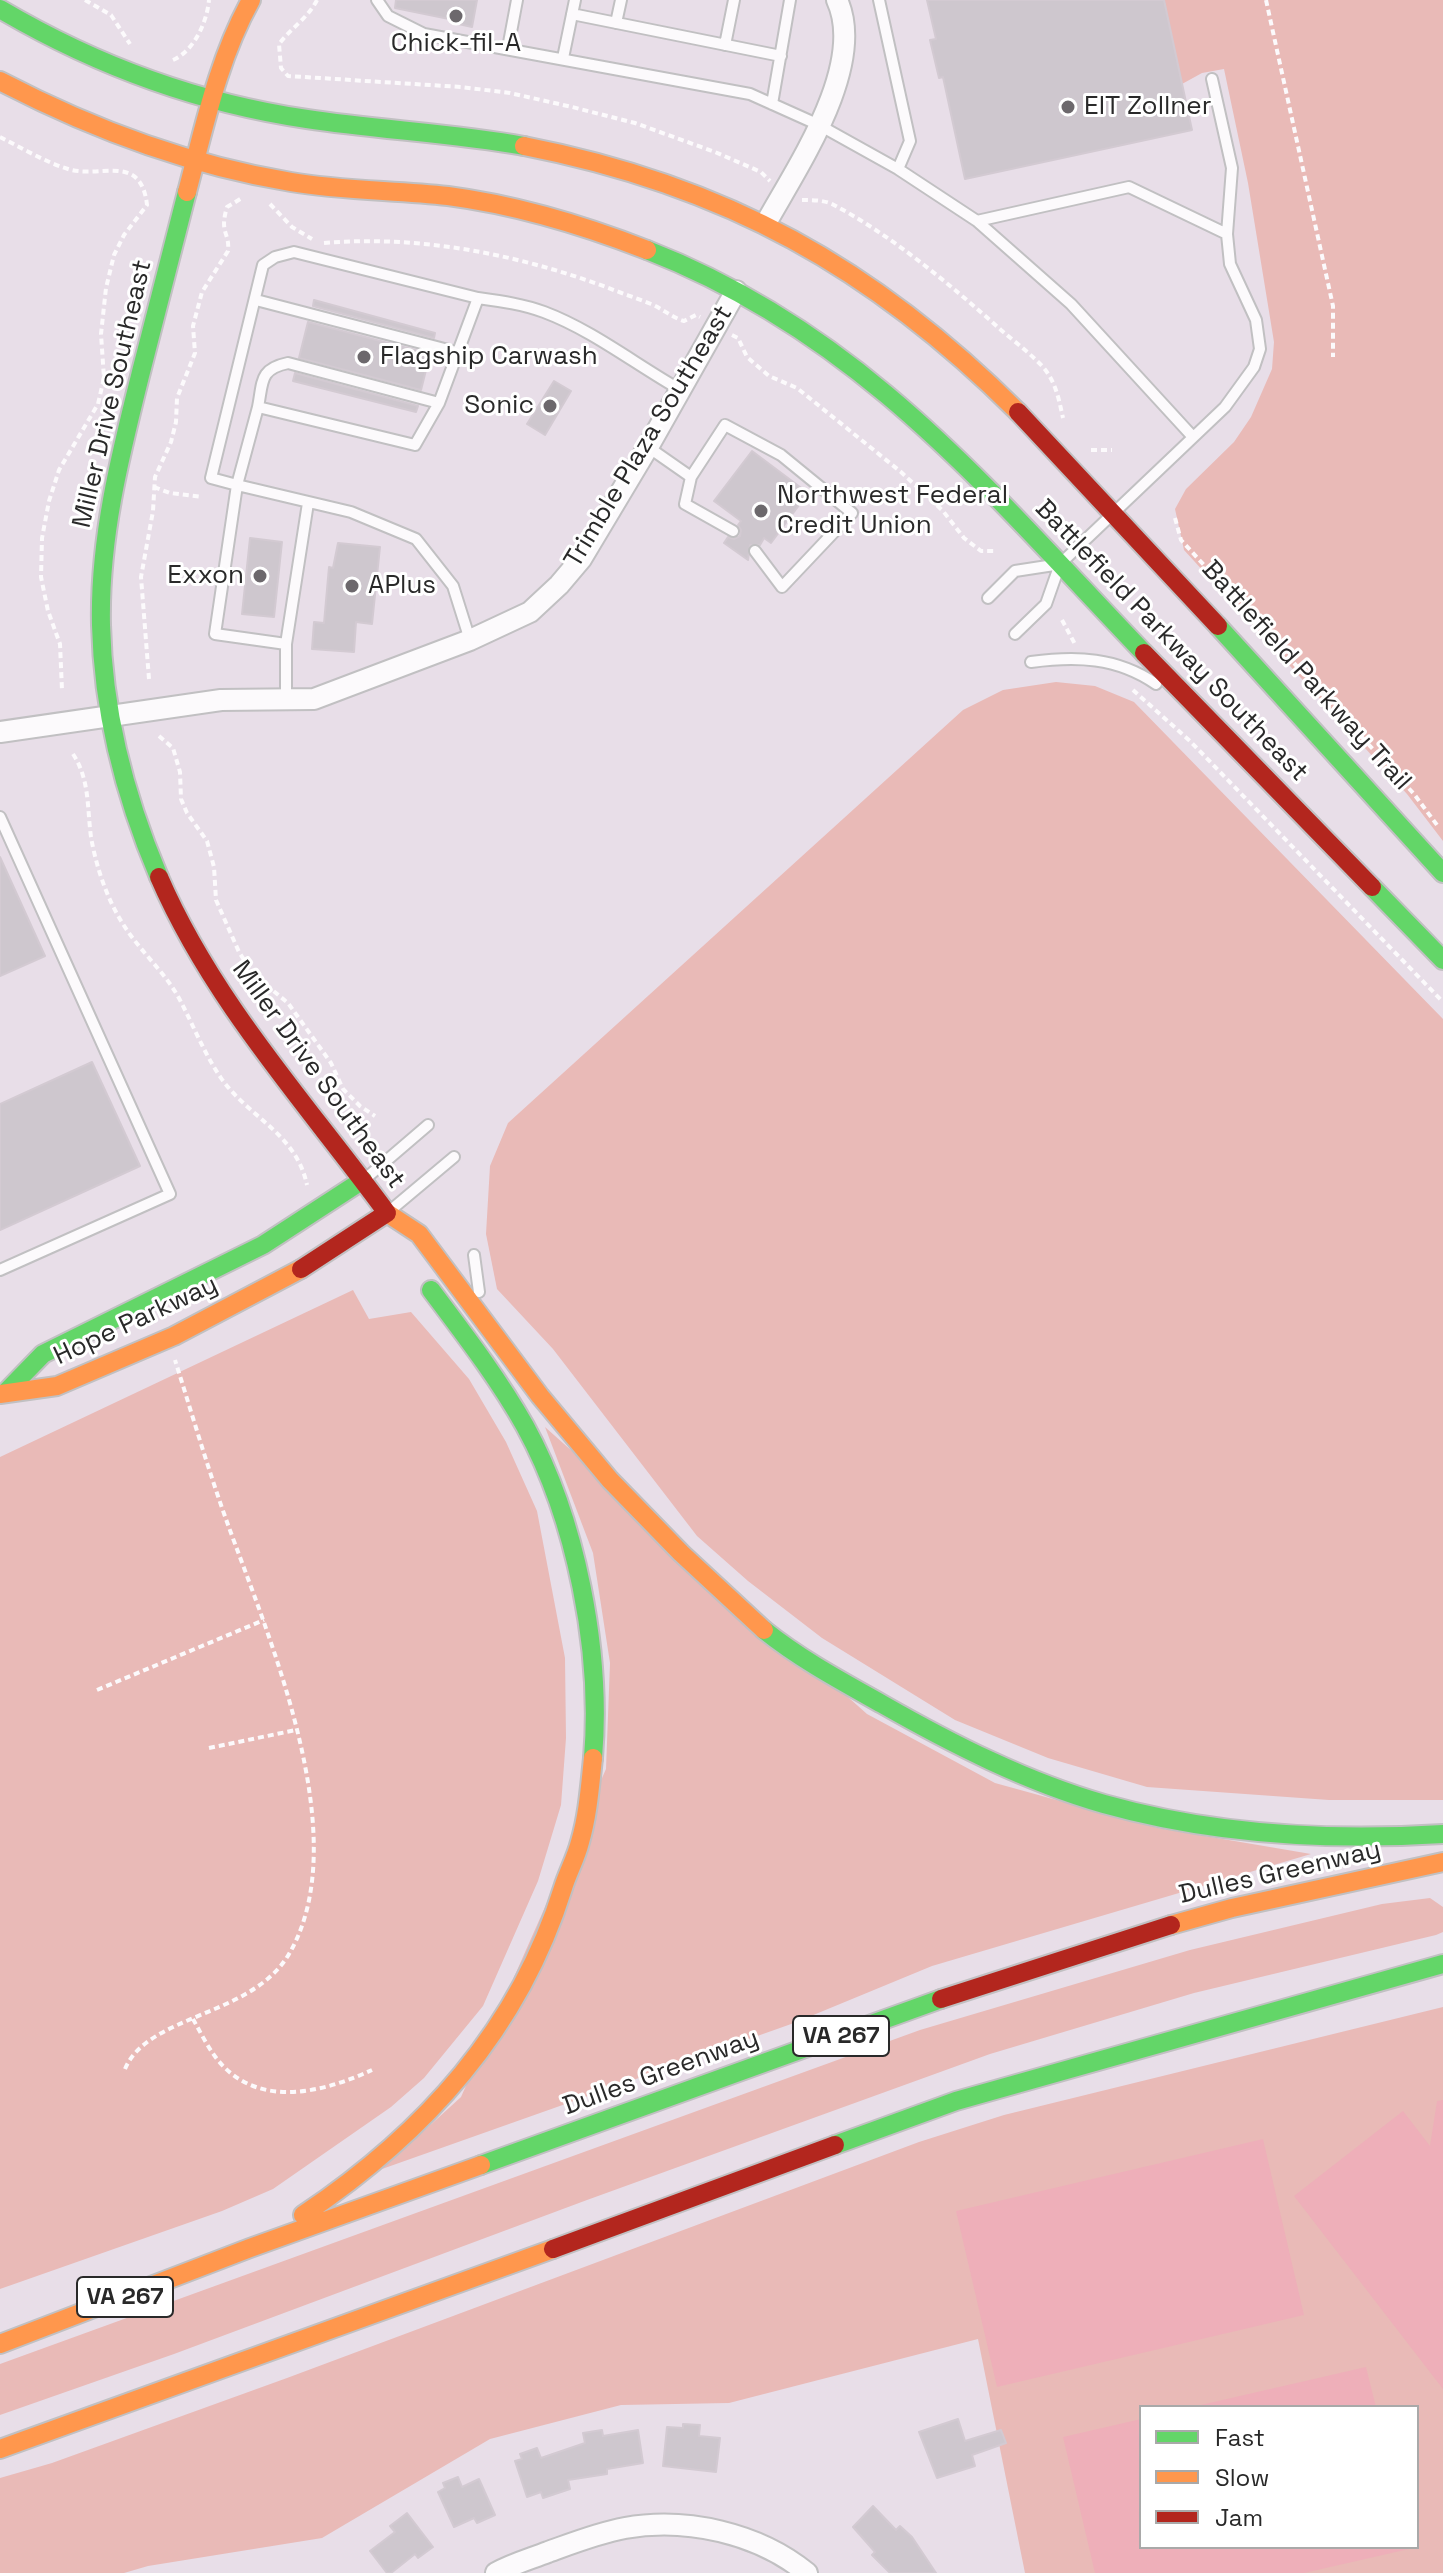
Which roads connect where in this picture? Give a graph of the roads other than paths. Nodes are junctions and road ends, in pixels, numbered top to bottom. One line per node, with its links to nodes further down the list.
1 (251, 0): 19 (main road, Miller Drive Southeast)
2 (377, 0): 14 (lane)
3 (517, 0): 14 (lane)
4 (575, 0): 11 (lane)
5 (621, 0): 12 (lane)
6 (734, 0): 13 (lane)
7 (790, 0): 15 (lane)
8 (837, 0): 21 (street)
9 (879, 0): 23 (lane)
10 (0, 9): 19 (main road, Battlefield Parkway Southeast)
11 (572, 14): 12 (lane); 16 (lane)
12 (616, 23): 13 (lane)
13 (725, 45): 15 (lane)
14 (508, 48): 16 (lane)
15 (781, 56): 20 (lane)
16 (563, 58): 20 (lane)
17 (1212, 79): 26 (lane)
18 (0, 81): 22 (main road, Battlefield Parkway Southeast)
19 (211, 100): 22 (main road, Miller Drive Southeast); 25 (main road, Battlefield Parkway Southeast)
20 (772, 104): 21 (lane)
21 (819, 125): 23 (lane); 25 (street)
22 (195, 162): 27 (main road, Battlefield Parkway Southeast); 49 (main road, Miller Drive Southeast)
23 (898, 169): 24 (lane)
24 (977, 221): 26 (lane); 34 (lane)
25 (766, 223): 39 (main road, Battlefield Parkway Southeast)
26 (1227, 234): 34 (lane)
27 (736, 291): 31 (street, Trimble Plaza Southeast); 42 (main road, Battlefield Parkway Southeast)
28 (478, 298): 29 (lane); 30 (lane); 31 (lane)
29 (256, 300): 30 (lane); 37 (lane)
30 (456, 352): 32 (lane)
31 (679, 389): 35 (street, Trimble Plaza Southeast)
32 (439, 403): 33 (lane); 33 (lane)
33 (258, 407): 37 (lane)
34 (1193, 437): 39 (lane)
35 (648, 447): 36 (lane); 45 (street, Trimble Plaza Southeast)
36 (691, 477): 40 (lane); 41 (lane)
37 (237, 485): 38 (lane); 46 (lane)
38 (308, 503): 45 (lane); 46 (lane)
39 (1115, 513): 42 (lane); 53 (main road, Battlefield Parkway Southeast)
40 (733, 531)
41 (755, 551)
42 (1060, 564): 43 (lane); 44 (lane); 51 (main road, Battlefield Parkway Southeast)
43 (988, 598)
44 (1015, 634)
45 (470, 640): 48 (street, Trimble Plaza Southeast)
46 (286, 644): 48 (lane)
47 (1031, 662): 51 (lane)
48 (286, 701): 49 (street, Trimble Plaza Southeast)
49 (111, 716): 50 (street, Trimble Plaza Southeast); 57 (main road, Miller Drive Southeast)
50 (0, 732)
51 (1225, 735): 54 (main road, Battlefield Parkway Southeast)
52 (0, 817): 61 (lane)
53 (1443, 873)
54 (1443, 960)
55 (428, 1125): 57 (lane, Hope Parkway)
56 (454, 1157): 58 (lane, Hope Parkway)
57 (363, 1180): 58 (main road, Miller Drive Southeast); 64 (main road, Hope Parkway)
58 (387, 1213): 59 (main road); 63 (main road); 64 (main road, Hope Parkway)
59 (396, 1237)
60 (474, 1255): 63 (lane)
61 (0, 1270)
62 (418, 1273): 70 (main road)
63 (491, 1328): 65 (main road)
64 (4, 1393)
65 (1443, 1834)
66 (1443, 1862): 70 (main road, Dulles Greenway / VA 267)
67 (1443, 1964): 69 (main road)
68 (1413, 1991): 69 (main road)
69 (1263, 2014): 72 (main road)
70 (250, 2248): 71 (main road, Dulles Greenway / VA 267)
71 (0, 2344)
72 (0, 2449)
73 (496, 2573): 74 (street)
74 (807, 2573)

